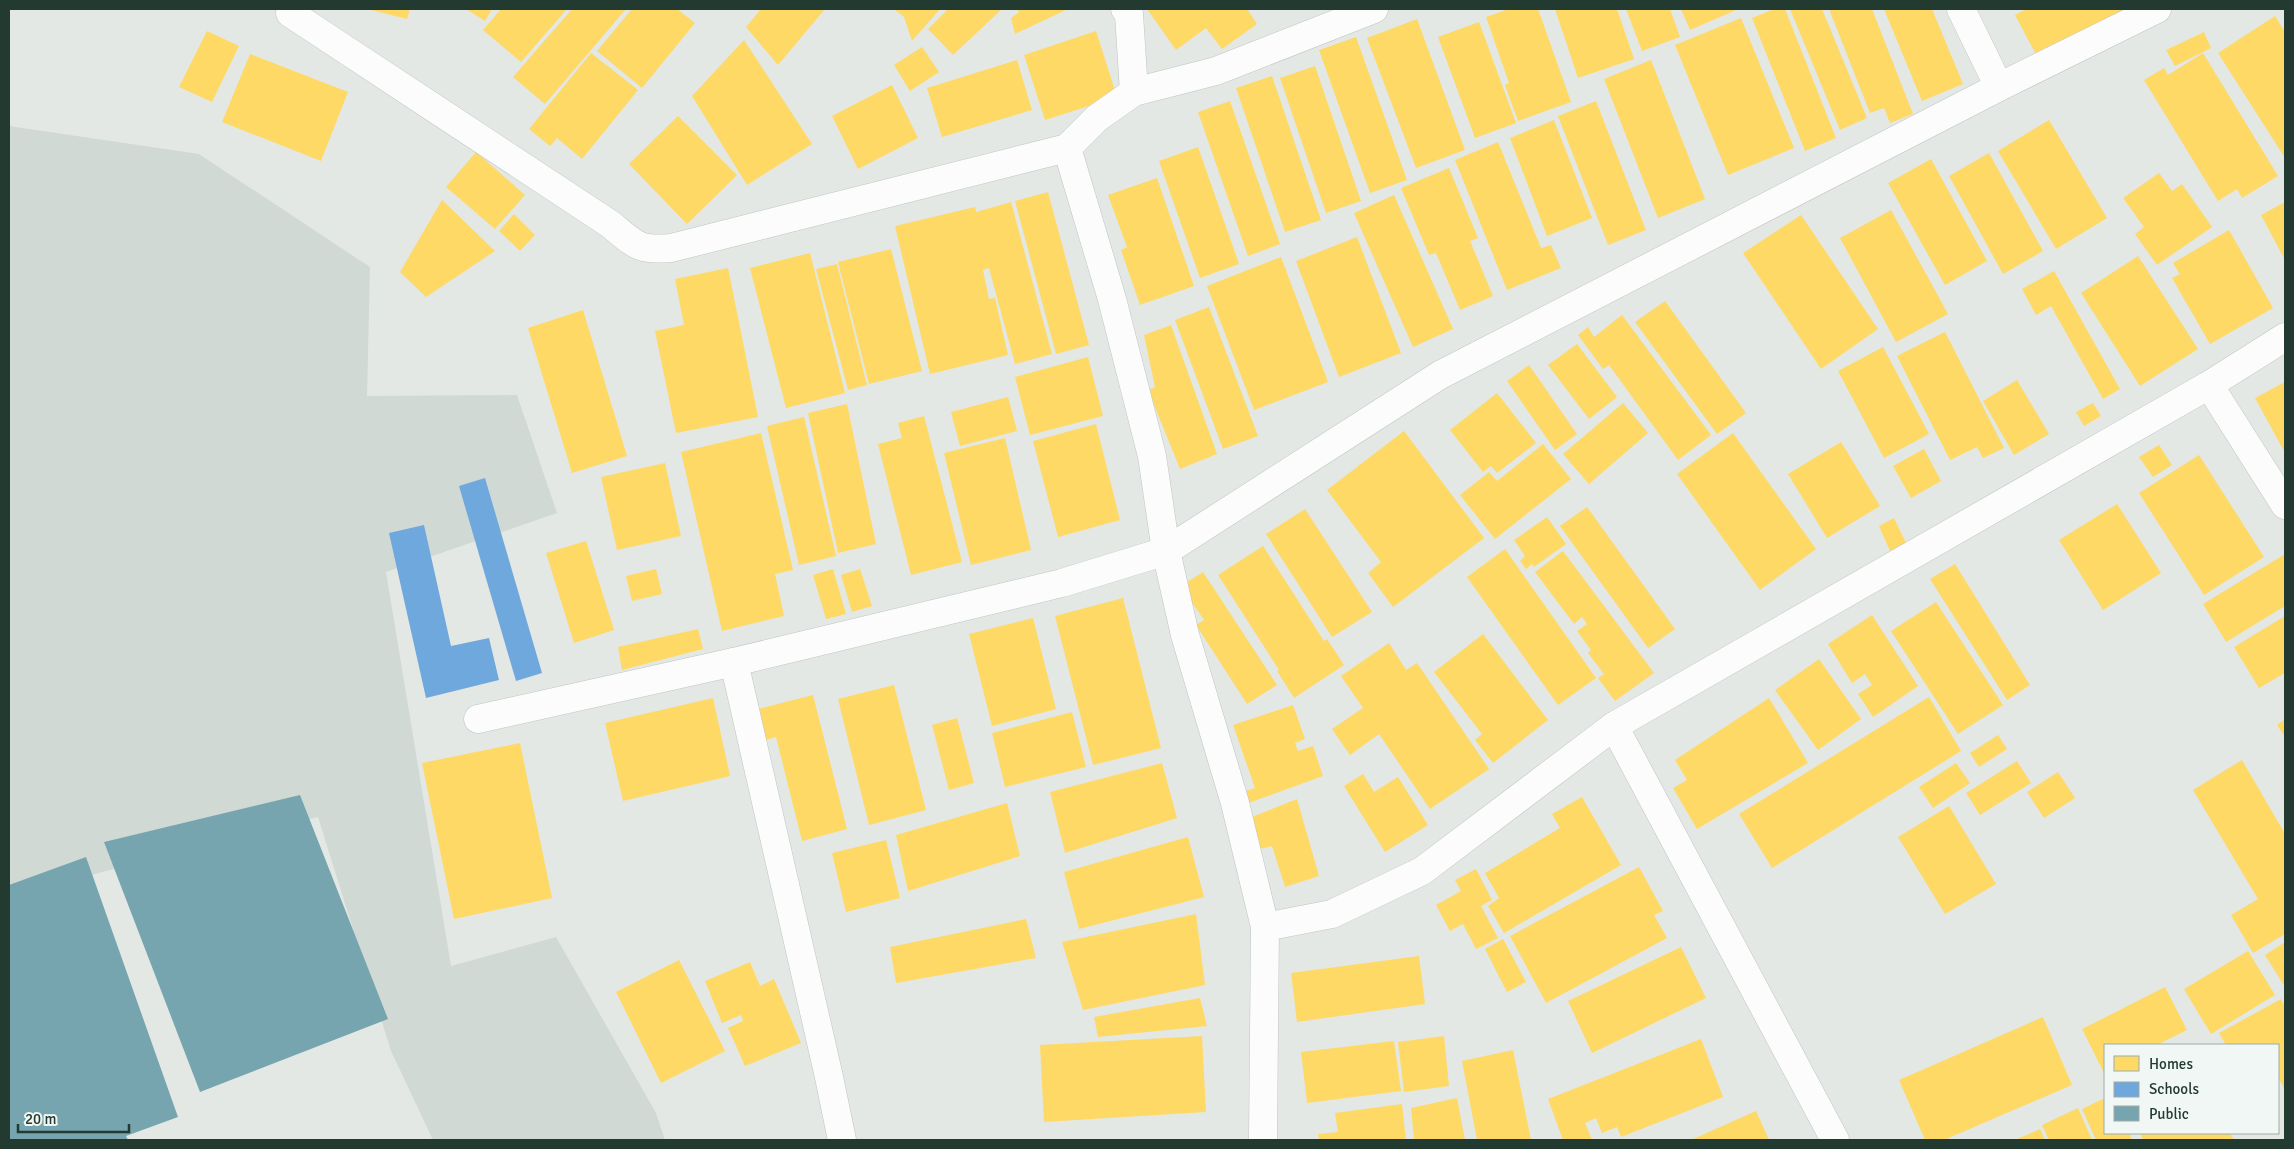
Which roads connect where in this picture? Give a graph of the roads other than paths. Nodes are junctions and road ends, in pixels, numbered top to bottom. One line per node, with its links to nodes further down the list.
1 (1125, 9): 8 (street)
2 (1374, 9): 6 (street)
3 (1961, 9): 7 (street)
4 (2157, 9): 7 (street)
5 (290, 13): 9 (street)
6 (1312, 19): 8 (street)
7 (1999, 87): 13 (street)
8 (1134, 92): 9 (street)
9 (1067, 148): 13 (street)
10 (2285, 337): 11 (street)
11 (2209, 385): 12 (street); 16 (street)
12 (2285, 505)
13 (1166, 551): 14 (street); 17 (street)
14 (734, 662): 15 (street); 18 (street)
15 (478, 719)
16 (1614, 726): 17 (street); 20 (street)
17 (1265, 927): 19 (street)
18 (842, 1140)
19 (1263, 1140)
20 (1835, 1140)

